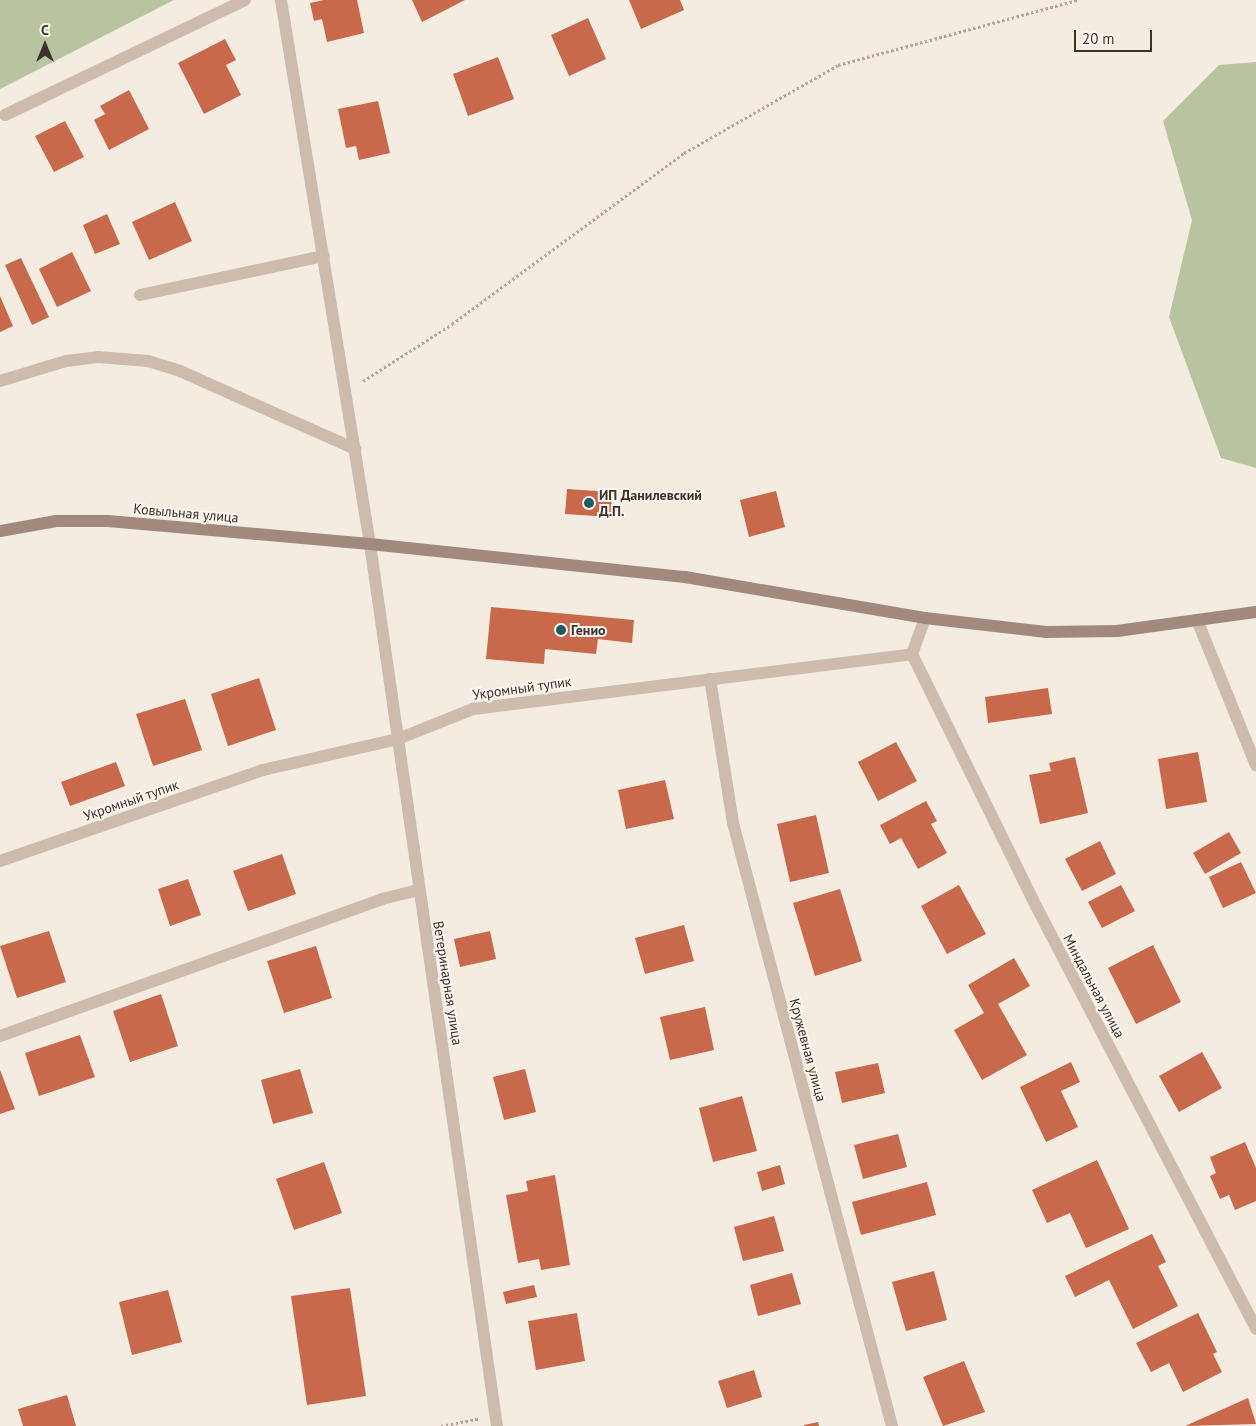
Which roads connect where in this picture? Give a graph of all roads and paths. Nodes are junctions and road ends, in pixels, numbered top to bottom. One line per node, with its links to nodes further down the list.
1 (245, 0): 4 (street)
2 (281, 0): 5 (street, Ветеринарная улица)
3 (1078, 0): 8 (path)
4 (6, 115)
5 (324, 256): 6 (street); 8 (street, Ветеринарная улица)
6 (140, 295)
7 (0, 381): 9 (street)
8 (346, 392): 9 (street, Ветеринарная улица)
9 (356, 450): 11 (street, Ветеринарная улица)
10 (0, 532): 11 (street, Ковыльная улица)
11 (370, 544): 13 (street, Ковыльная улица); 17 (street, Ветеринарная улица)
12 (1256, 612): 14 (street, Ковыльная улица)
13 (925, 618): 14 (street, Ковыльная улица); 15 (street)
14 (1197, 620): 18 (street)
15 (912, 654): 16 (street, Укромный тупик); 22 (street, Миндальная улица)
16 (710, 679): 17 (street, Укромный тупик); 25 (street, Кружевная улица)
17 (398, 739): 19 (street, Укромный тупик); 20 (street, Ветеринарная улица)
18 (1256, 765)
19 (0, 861)
20 (419, 890): 21 (street); 23 (street, Ветеринарная улица)
21 (0, 1036)
22 (1256, 1329)
23 (496, 1421): 24 (path)
24 (441, 1426)
25 (892, 1426)

